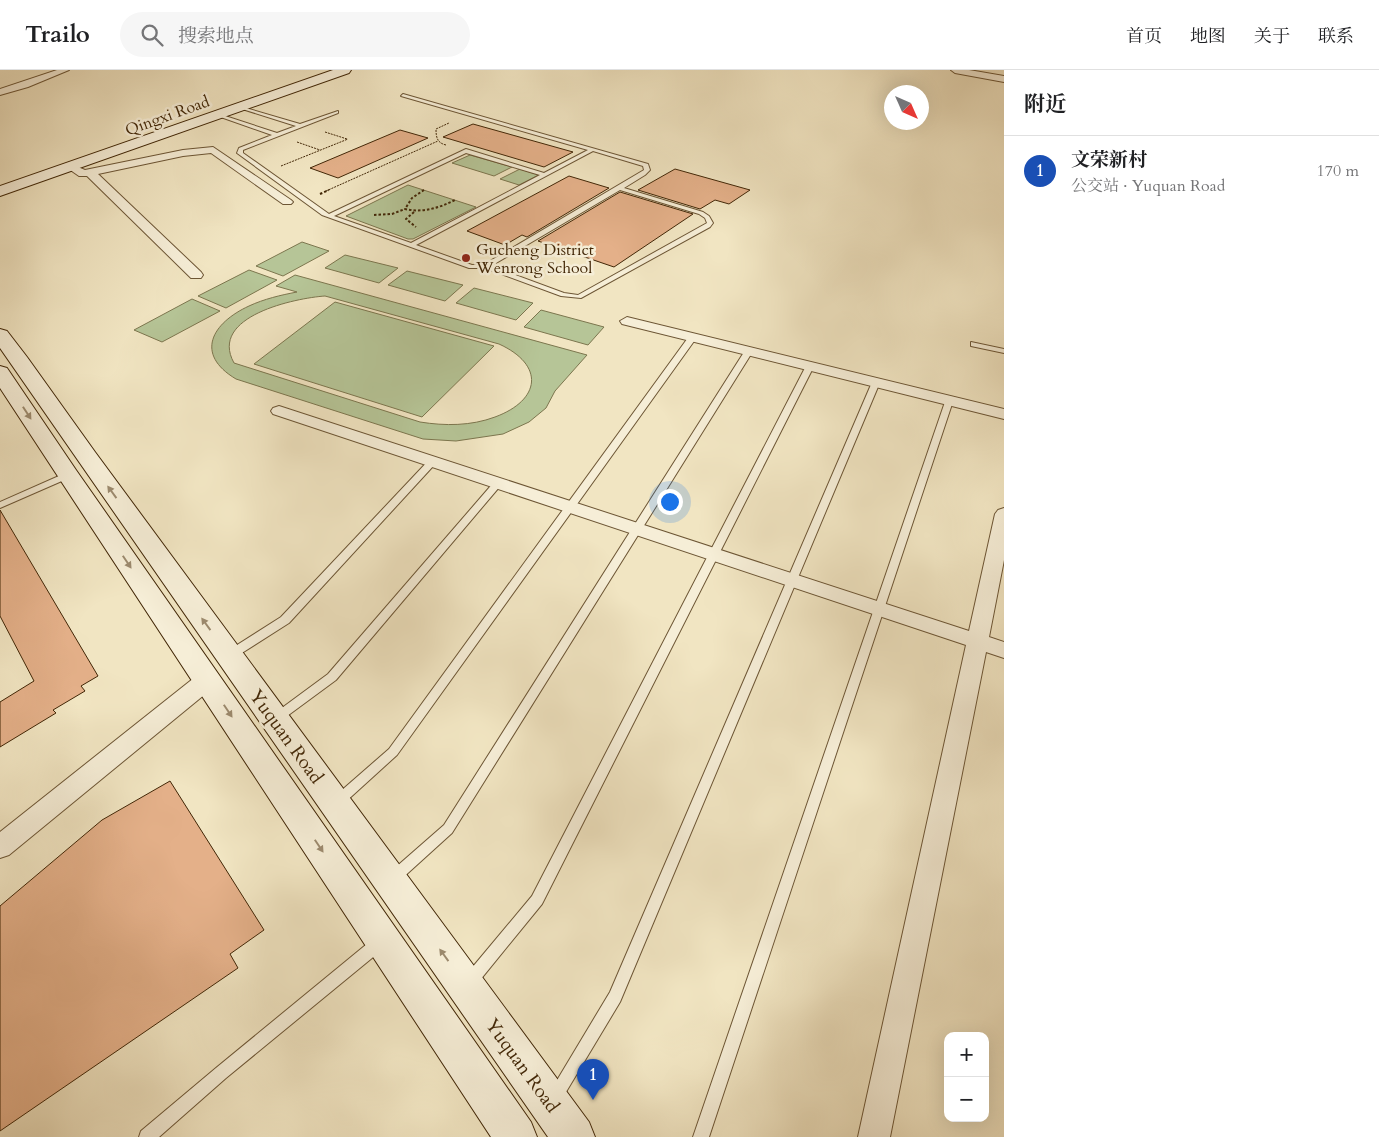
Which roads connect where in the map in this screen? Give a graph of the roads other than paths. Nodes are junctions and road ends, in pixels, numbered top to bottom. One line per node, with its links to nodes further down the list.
1 (65, 70): 6 (street)
2 (330, 70): 17 (main road, Qingxi Road)
3 (345, 70): 8 (main road, Qingxi Road)
4 (955, 70): 5 (street)
5 (1004, 80)
6 (0, 92)
7 (403, 95): 13 (lane)
8 (241, 107): 10 (main road, Qingxi Road); 11 (lane)
9 (336, 112): 11 (lane)
10 (216, 115): 12 (lane); 14 (main road, Qingxi Road)
11 (301, 126): 12 (lane)
12 (277, 135): 21 (lane)
13 (592, 150): 16 (lane); 18 (lane)
14 (70, 167): 15 (street); 19 (main road, Qingxi Road)
15 (89, 172): 20 (street); 24 (street)
16 (545, 175): 21 (lane); 22 (lane)
17 (0, 185)
18 (619, 188): 23 (lane); 23 (lane)
19 (0, 191)
20 (287, 202)
21 (328, 216): 22 (lane)
22 (410, 246): 23 (lane)
23 (486, 266)
24 (196, 275)
25 (627, 321): 27 (street)
26 (0, 335): 49 (main road, Yuquan Road, one-way to 26)
27 (693, 337): 29 (street); 41 (lane)
28 (974, 344): 30 (lane)
29 (749, 351): 31 (street); 43 (lane)
30 (1004, 351)
31 (810, 366): 33 (street); 44 (lane)
32 (0, 372): 38 (main road, Yuquan Road, one-way to 38)
33 (876, 382): 34 (street); 45 (lane)
34 (949, 400): 36 (street); 46 (lane)
35 (279, 411): 37 (street)
36 (1004, 414)
37 (432, 462): 39 (street); 49 (lane)
38 (68, 475): 40 (lane); 50 (main road, Yuquan Road, one-way to 50)
39 (498, 483): 41 (street); 51 (lane)
40 (0, 505)
41 (569, 507): 43 (street); 52 (lane)
42 (1004, 514): 47 (street)
43 (637, 529): 44 (street); 54 (lane)
44 (714, 554): 45 (street); 56 (lane)
45 (792, 580): 46 (street); 57 (lane)
46 (879, 609): 47 (street); 61 (lane)
47 (978, 642): 48 (street); 62 (street)
48 (1004, 650)
49 (229, 655): 51 (main road, Yuquan Road)
50 (207, 680): 53 (street); 55 (main road, Yuquan Road, one-way to 55)
51 (275, 719): 52 (main road, Yuquan Road)
52 (335, 804): 54 (main road, Yuquan Road)
53 (0, 847)
54 (390, 880): 56 (main road, Yuquan Road, one-way to 54)
55 (383, 940): 58 (lane); 59 (main road, Yuquan Road)
56 (466, 986): 57 (main road, Yuquan Road)
57 (551, 1104): 60 (main road, Yuquan Road)
58 (147, 1137)
59 (516, 1137)
60 (574, 1137)
61 (701, 1137)
62 (874, 1137)

